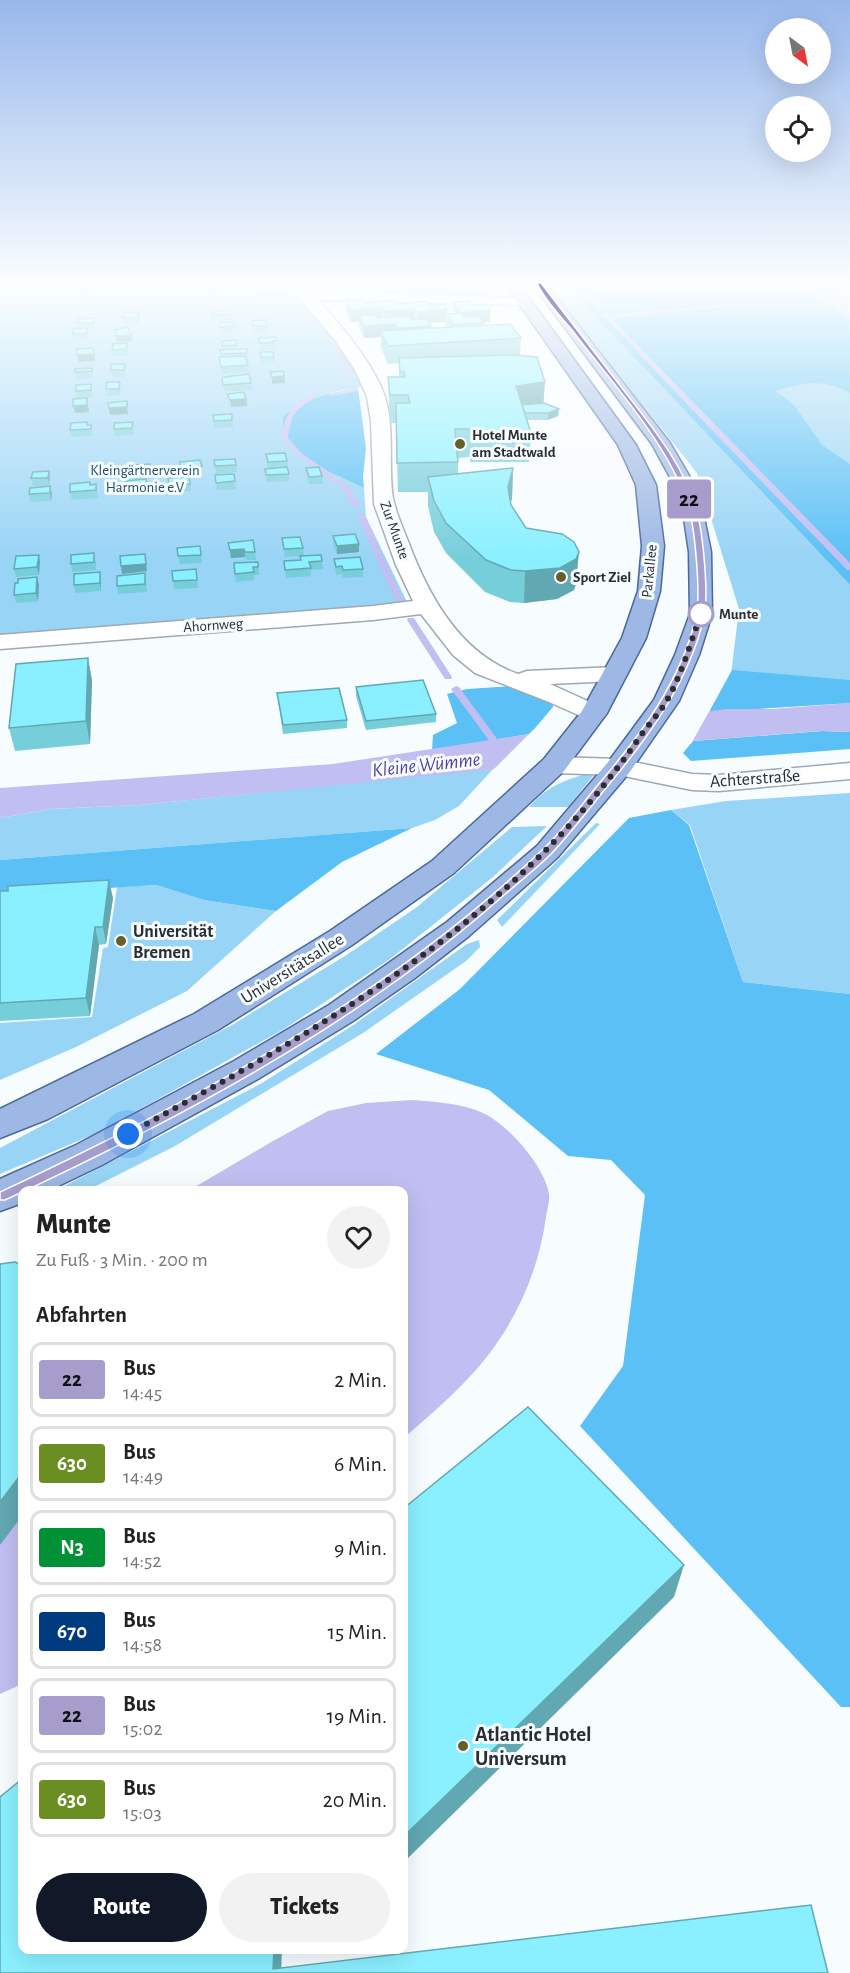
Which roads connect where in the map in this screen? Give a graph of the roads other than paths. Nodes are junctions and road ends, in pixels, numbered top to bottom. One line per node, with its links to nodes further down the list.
1 (366, 376): 4 (street, Zur Munte)
2 (578, 376): 6 (main road, Parkallee)
3 (610, 376): 9 (main road)
4 (426, 606): 5 (street, Ahornweg); 7 (street, Zur Munte)
5 (0, 642)
6 (615, 674): 7 (street, Zur Munte); 8 (main road, Parkallee)
7 (501, 676): 8 (street, Zur Munte)
8 (594, 713): 10 (main road, Parkallee)
9 (623, 761): 10 (street, Achterstraße); 11 (street, Achterstraße); 13 (main road)
10 (554, 765): 12 (main road, Universitätsallee)
11 (850, 771)
12 (0, 1124)
13 (22, 1186)
14 (18, 1188): 15 (main road)
15 (0, 1196)

